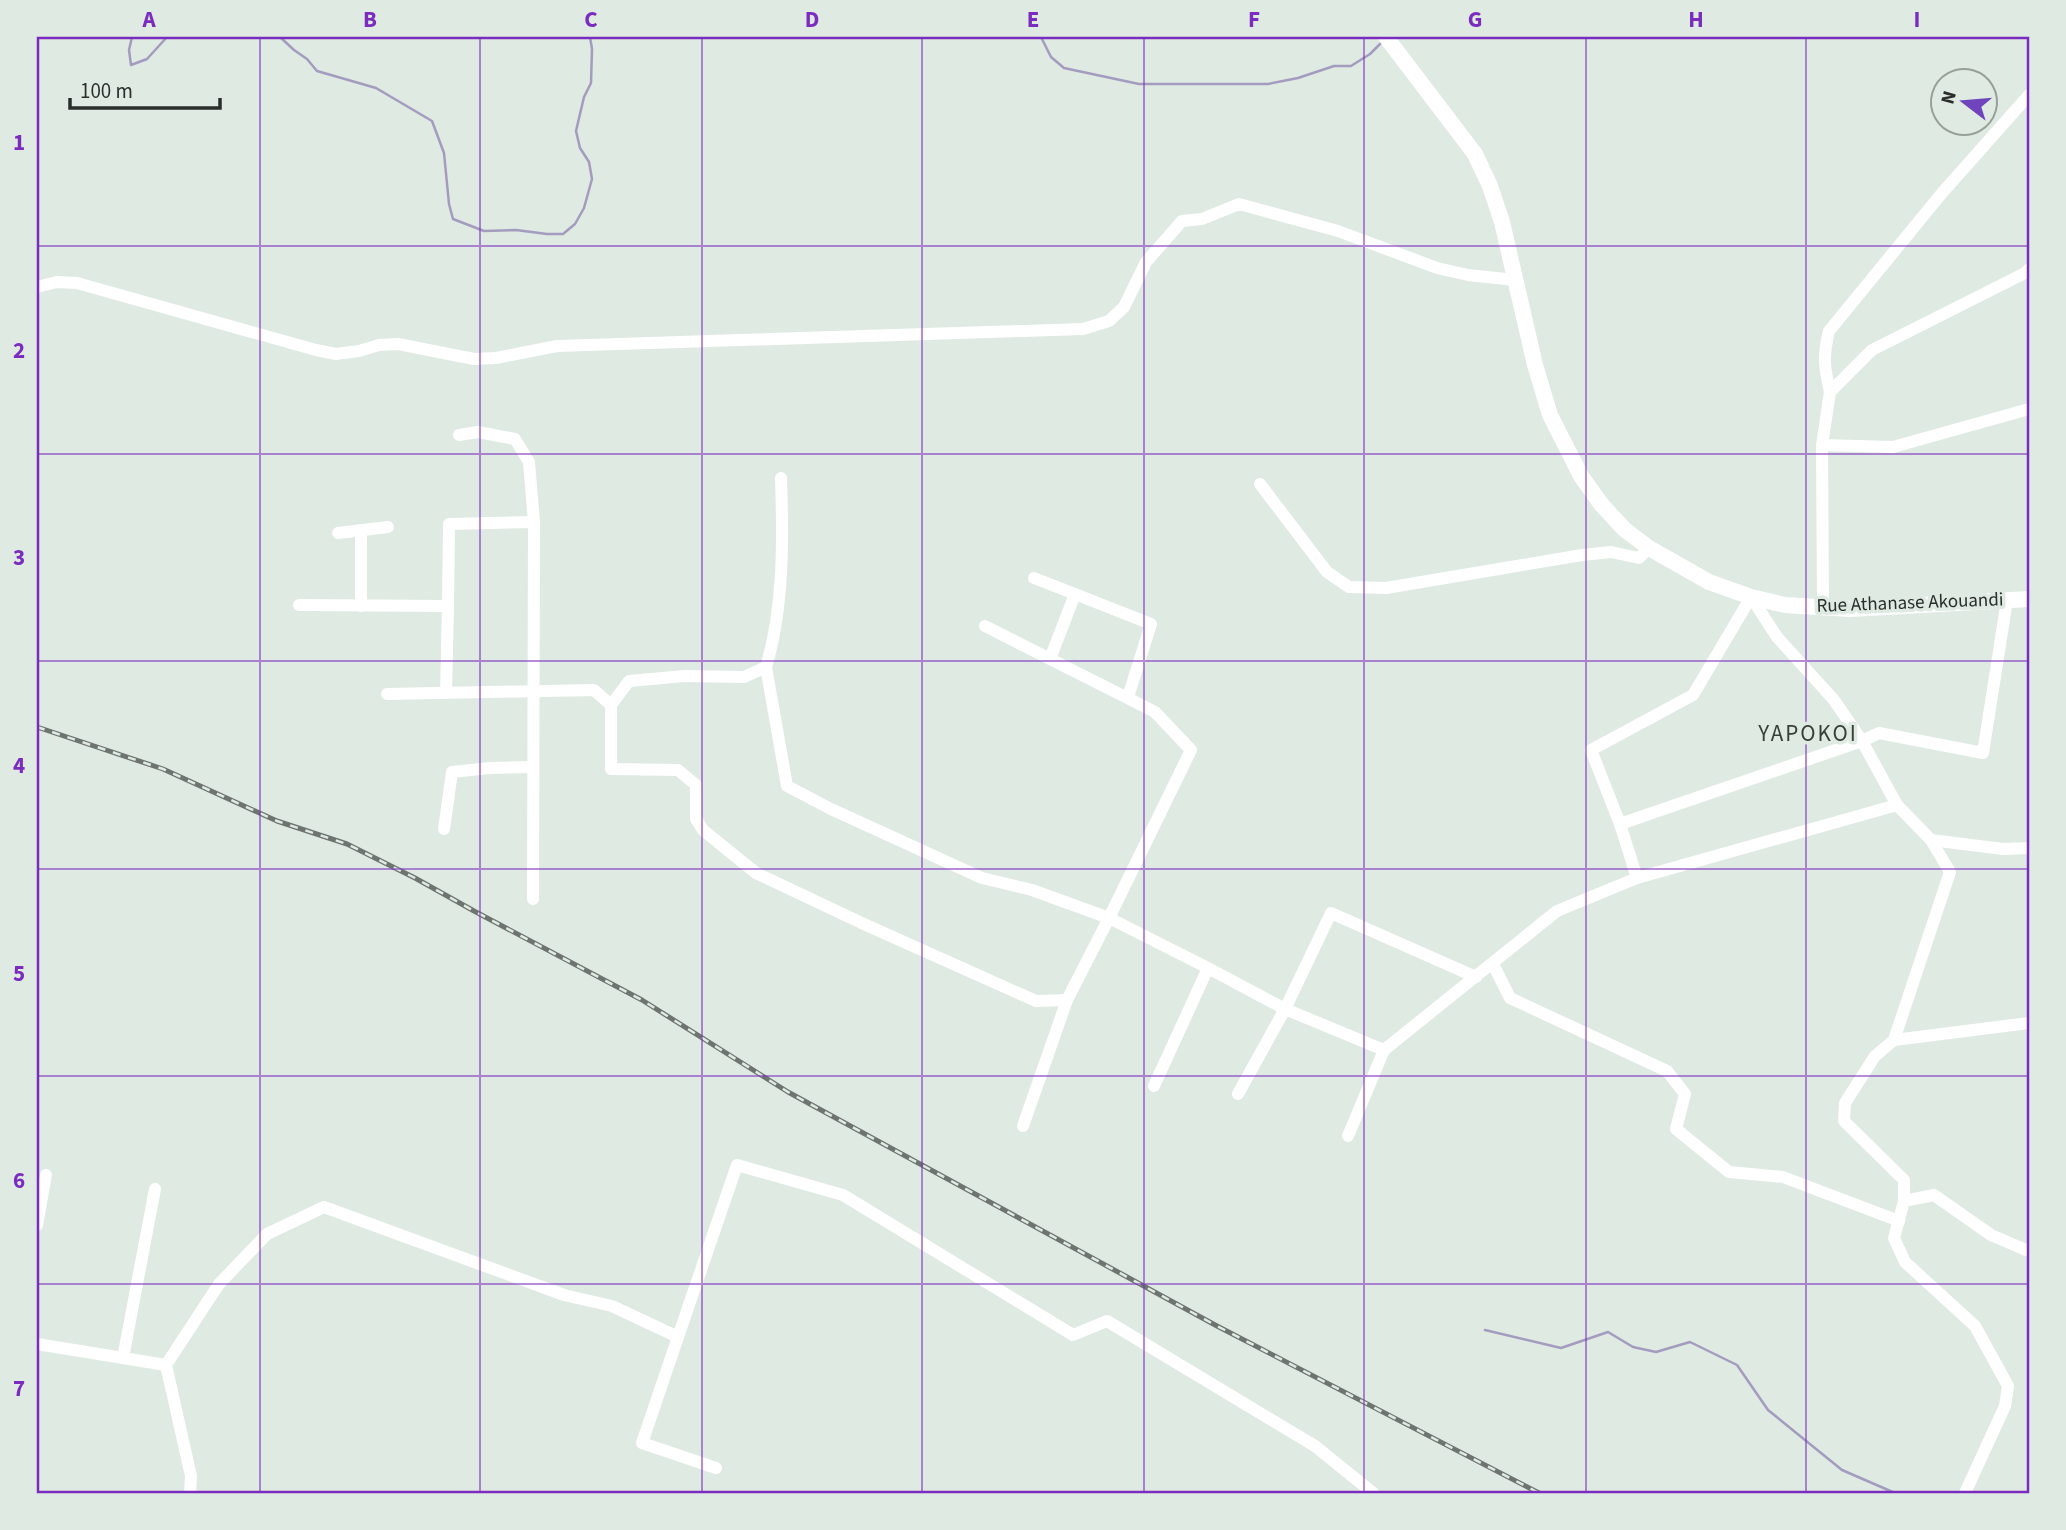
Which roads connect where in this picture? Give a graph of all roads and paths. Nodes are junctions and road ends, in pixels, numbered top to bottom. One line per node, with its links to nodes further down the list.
1 (1389, 40): 4 (street, Rue Athanase Akouandi)
2 (2029, 95): 6 (street)
3 (2029, 268): 6 (street)
4 (1515, 280): 5 (street); 16 (street, Rue Athanase Akouandi)
5 (37, 287)
6 (1830, 391): 9 (street)
7 (2029, 409): 9 (street)
8 (459, 435): 12 (street)
9 (1822, 445): 25 (street)
10 (781, 478): 28 (street)
11 (1260, 484): 16 (street)
12 (534, 522): 24 (street); 29 (street)
13 (388, 527): 14 (street)
14 (361, 530): 15 (street); 23 (street)
15 (338, 533)
16 (1649, 548): 19 (street, Rue Athanase Akouandi)
17 (1034, 578): 18 (street)
18 (1075, 594): 27 (street); 32 (street)
19 (1751, 597): 25 (street, Rue Athanase Akouandi); 34 (street); 37 (street)
20 (2029, 599): 21 (street, Rue Athanase Akouandi)
21 (2007, 600): 25 (street, Rue Athanase Akouandi); 34 (street)
22 (299, 606): 23 (street)
23 (361, 606): 24 (street)
24 (448, 606): 30 (street)
25 (1823, 609)
26 (985, 626): 27 (street)
27 (1050, 659): 32 (street)
28 (766, 667): 33 (street); 43 (street)
29 (533, 691): 30 (street); 33 (street); 35 (street)
30 (446, 693): 31 (street)
31 (387, 694)
32 (1128, 696): 43 (street)
33 (611, 705): 47 (street)
34 (1862, 741): 36 (street); 37 (street)
35 (533, 767): 38 (street); 42 (street)
36 (1897, 805): 39 (street); 41 (street)
37 (1620, 824): 41 (street)
38 (444, 829)
39 (1931, 840): 40 (street); 50 (street)
40 (2029, 848)
41 (1637, 878): 44 (street)
42 (533, 899)
43 (1109, 918): 45 (street); 47 (street)
44 (1493, 964): 46 (street); 59 (street)
45 (1208, 968): 48 (street); 52 (street)
46 (1476, 977): 48 (street); 51 (street)
47 (1067, 1000): 54 (street)
48 (1285, 1009): 51 (street); 53 (street)
49 (2029, 1023): 50 (street)
50 (1894, 1040): 58 (street)
51 (1384, 1050): 55 (street)
52 (1154, 1086)
53 (1238, 1094)
54 (1023, 1126)
55 (1348, 1136)
56 (46, 1175): 60 (street)
57 (155, 1189): 64 (street)
58 (1904, 1201): 59 (street); 61 (street)
59 (1899, 1221): 69 (street)
60 (37, 1225)
61 (2029, 1250)
62 (678, 1337): 65 (street); 66 (street); 68 (street)
63 (37, 1344): 64 (street)
64 (123, 1358): 65 (street)
65 (166, 1365): 67 (street)
66 (716, 1468)
67 (190, 1493)
68 (1373, 1493)
69 (1965, 1493)

